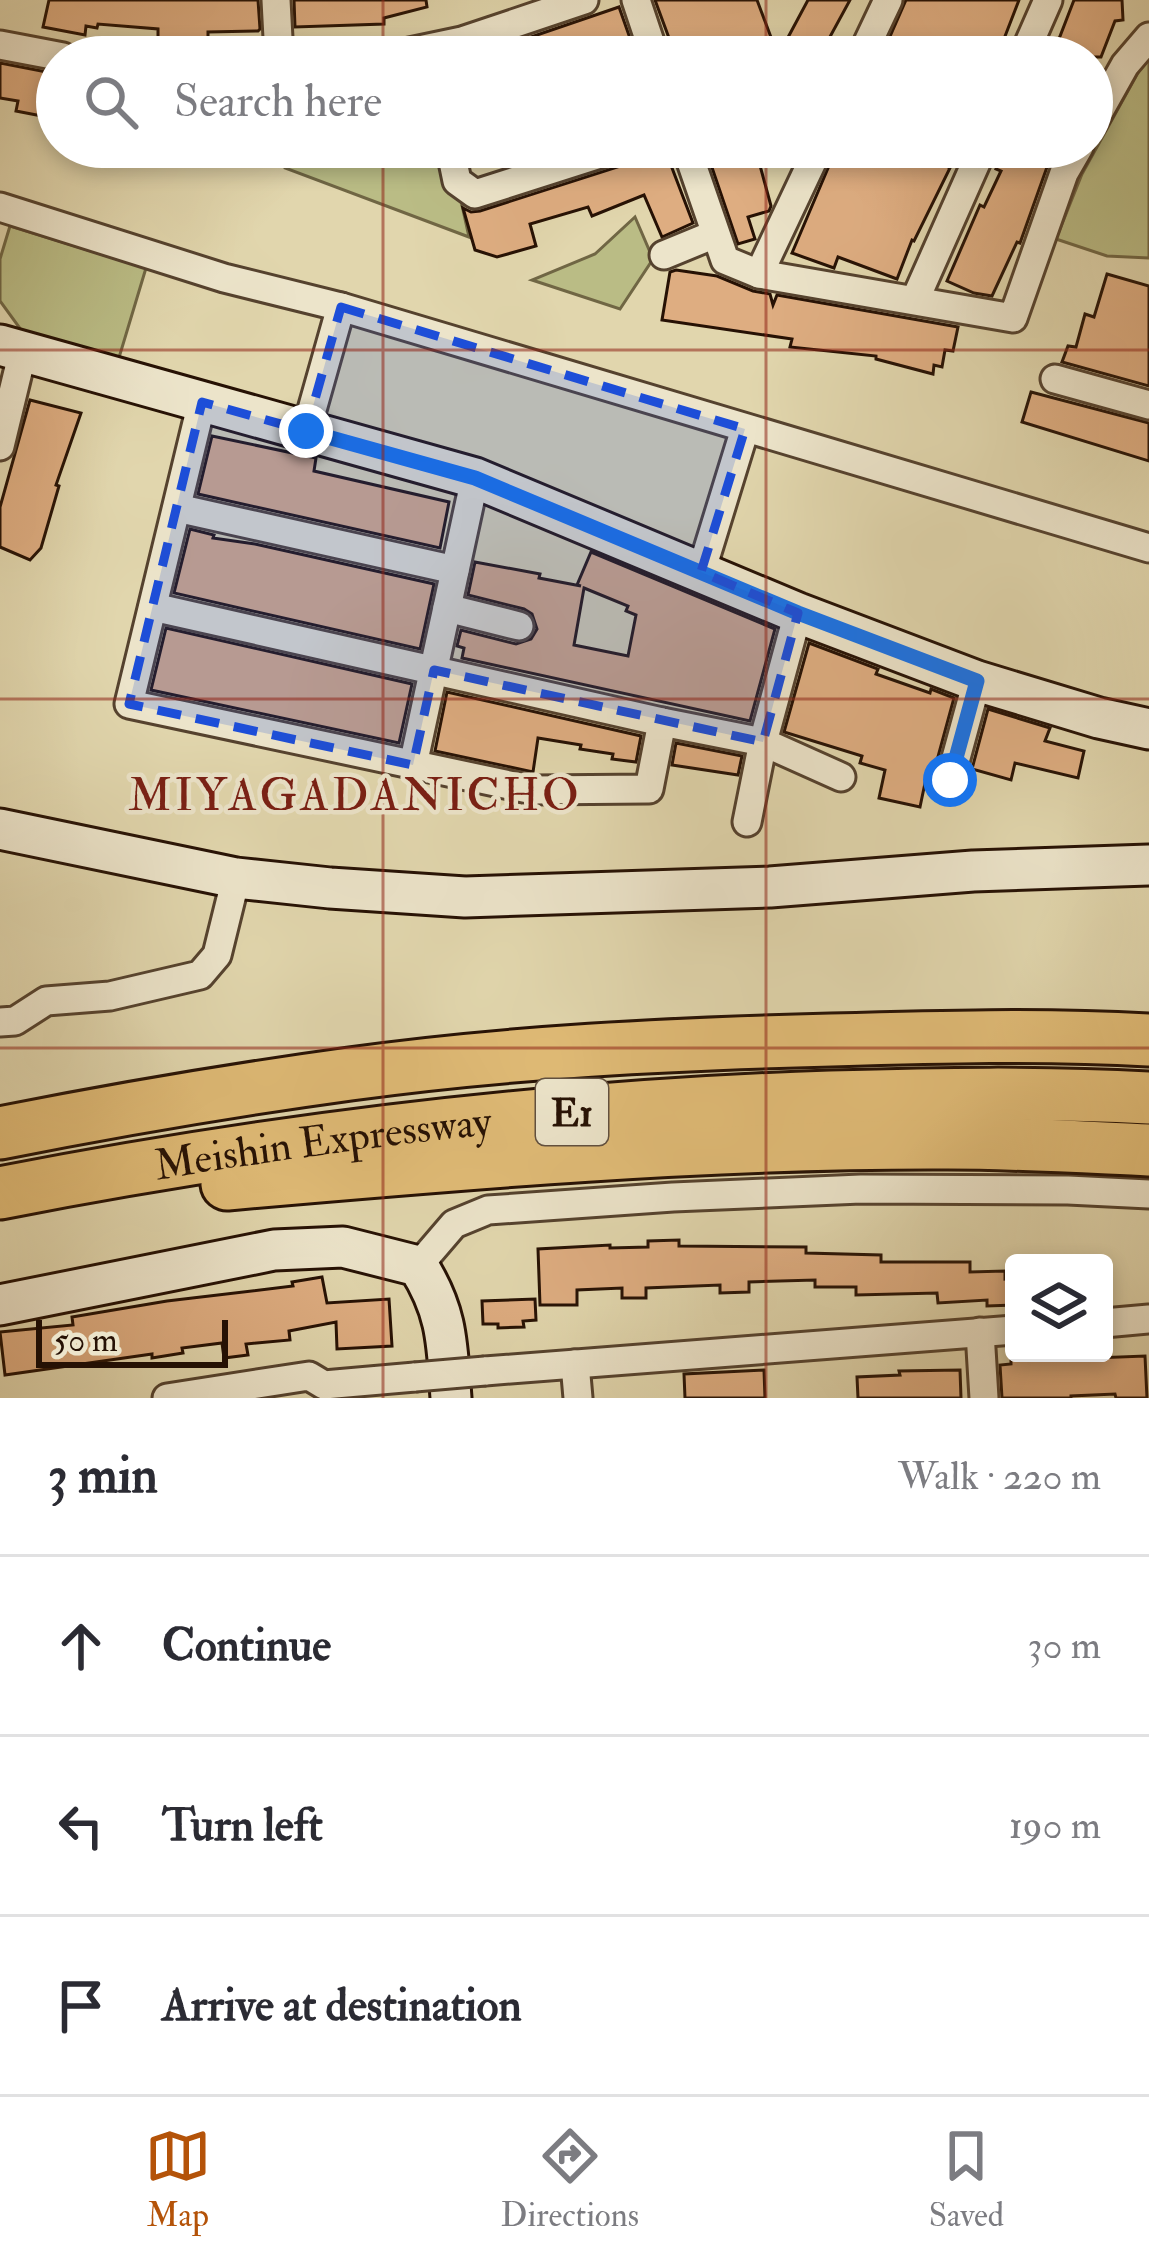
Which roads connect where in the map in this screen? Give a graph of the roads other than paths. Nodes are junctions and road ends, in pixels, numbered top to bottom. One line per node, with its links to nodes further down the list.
1 (276, 0): 6 (street)
2 (584, 0): 7 (street)
3 (636, 0): 8 (street)
4 (887, 0): 9 (street)
5 (1048, 0): 10 (street)
6 (278, 36)
7 (477, 36)
8 (648, 36)
9 (871, 36)
10 (1032, 36)
11 (1149, 37): 14 (street)
12 (0, 45): 13 (street)
13 (36, 52)
14 (1113, 86)
15 (454, 168): 16 (street)
16 (556, 168)
17 (693, 168): 22 (street)
18 (809, 168): 24 (street)
19 (974, 168): 25 (street)
20 (1067, 168): 25 (street)
21 (0, 207): 26 (street)
22 (715, 234): 23 (street); 24 (street)
23 (664, 255)
24 (759, 274): 25 (street)
25 (915, 300)
26 (340, 307): 31 (street); 32 (street)
27 (12, 348): 29 (street); 33 (street)
28 (1055, 380): 30 (street)
29 (202, 402): 32 (street); 35 (street)
30 (1149, 405)
31 (745, 429): 36 (street); 38 (street)
32 (306, 431): 34 (street)
33 (0, 446)
34 (475, 478): 37 (street); 38 (street)
35 (177, 508): 37 (street); 39 (street)
36 (1149, 548)
37 (455, 570): 40 (street)
38 (701, 572): 41 (street)
39 (153, 607): 43 (street); 48 (street)
40 (447, 608): 42 (street); 43 (street)
41 (798, 613): 44 (street); 47 (street)
42 (519, 626)
43 (434, 670): 45 (street); 48 (street)
44 (977, 681): 46 (street); 50 (street)
45 (662, 722): 47 (street); 48 (street)
46 (1149, 729)
47 (763, 742): 49 (street); 51 (street)
48 (413, 765)
49 (842, 777)
50 (950, 780)
51 (747, 821)
52 (0, 830): 54 (street)
53 (1149, 865): 54 (street)
54 (236, 878): 56 (street)
55 (1149, 1015): 59 (highway)
56 (0, 1022)
57 (1149, 1040): 60 (highway, Meishin Expressway / E1)
58 (1149, 1098): 62 (highway, Meishin Expressway / E1)
59 (0, 1110)
60 (0, 1133)
61 (1149, 1150): 64 (highway)
62 (0, 1193)
63 (1149, 1194): 65 (street)
64 (0, 1216)
65 (418, 1266): 66 (street); 74 (street)
66 (0, 1305)
67 (1149, 1319): 68 (street)
68 (1113, 1322)
69 (1005, 1331): 70 (street)
70 (980, 1332): 71 (street); 76 (street)
71 (575, 1364): 72 (street, bridge); 75 (street)
72 (325, 1392): 73 (street)
73 (167, 1398)
74 (451, 1398)
75 (578, 1398)
76 (984, 1398)

